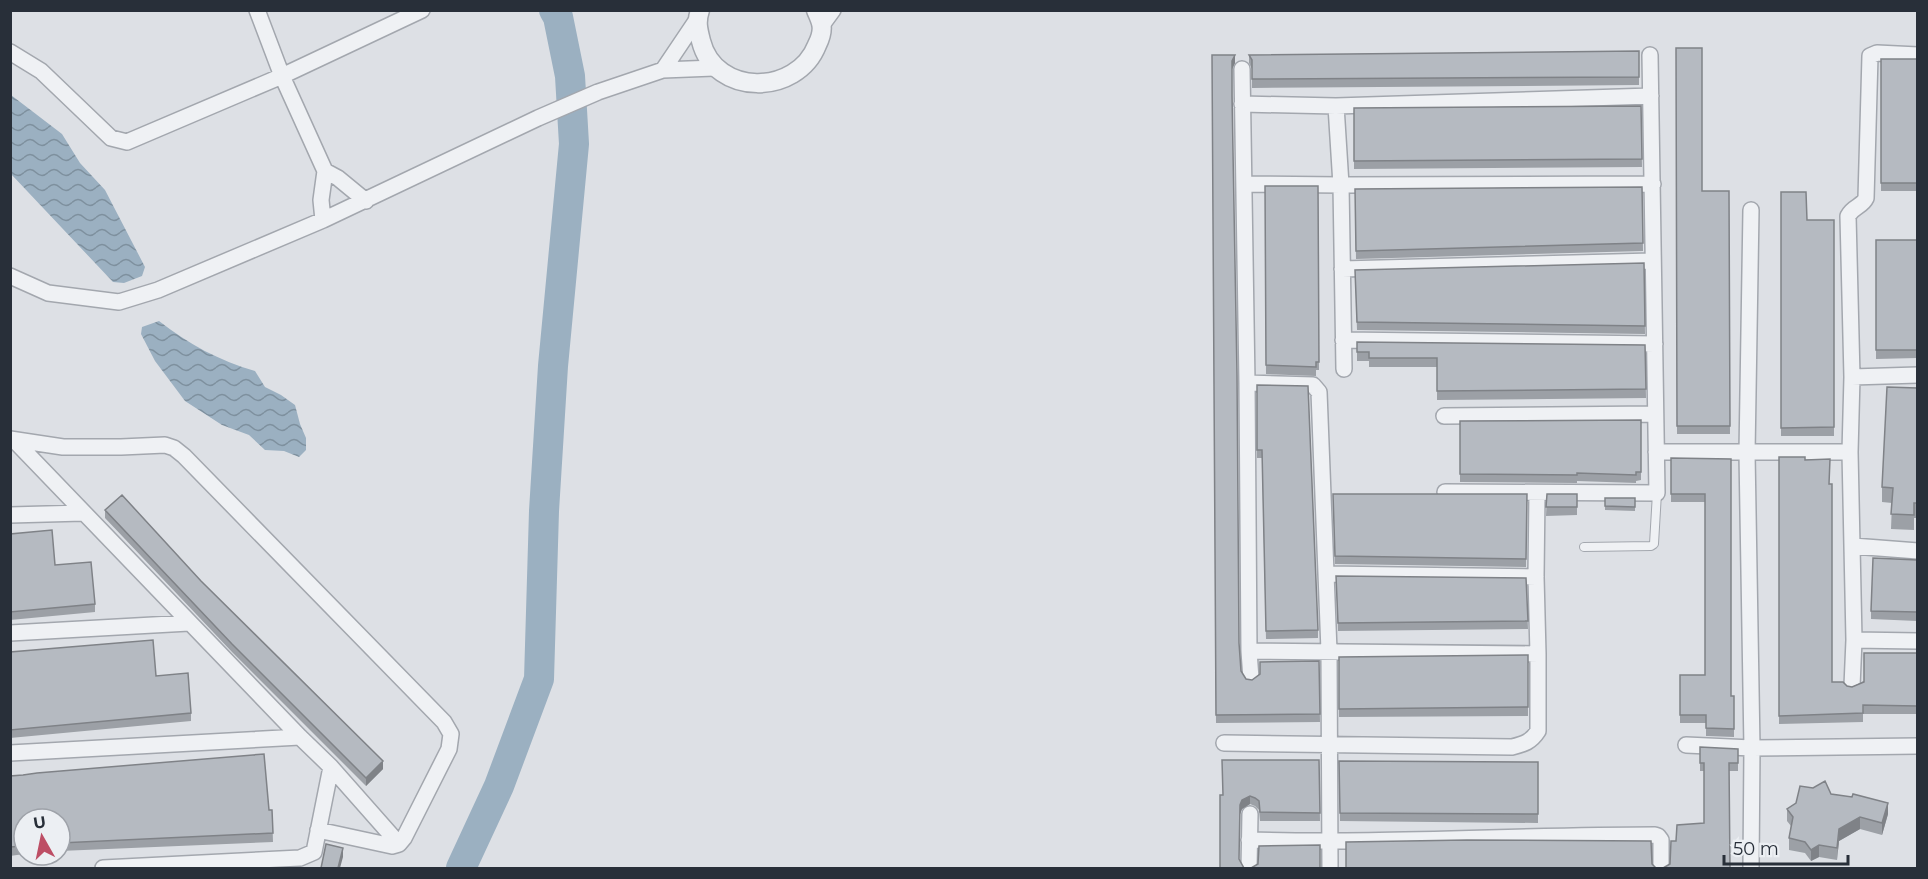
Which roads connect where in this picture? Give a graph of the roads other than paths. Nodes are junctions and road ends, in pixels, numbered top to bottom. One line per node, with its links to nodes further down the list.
1 (257, 10): 11 (street)
2 (422, 10): 11 (street)
3 (824, 15): 8 (street)
4 (698, 16): 8 (street); 10 (street)
5 (10, 52): 11 (street)
6 (1650, 55): 12 (street)
7 (1917, 55): 29 (street)
8 (714, 68): 10 (street)
9 (1242, 69): 13 (street)
10 (663, 70): 19 (street)
11 (282, 76): 15 (street)
12 (1651, 96): 14 (street); 17 (street)
13 (1242, 104): 14 (street); 16 (street)
14 (1336, 106): 18 (street)
15 (325, 171): 19 (street); 21 (street)
16 (1244, 184): 18 (street); 30 (street)
17 (1653, 184): 18 (street); 22 (street)
18 (1341, 185): 23 (street)
19 (366, 201): 21 (street)
20 (1751, 210): 36 (street)
21 (323, 220): 24 (street)
22 (1653, 261): 23 (street); 26 (street)
23 (1342, 269): 25 (street)
24 (10, 276)
25 (1343, 340): 26 (street); 27 (street)
26 (1655, 344): 31 (street)
27 (1344, 369)
28 (1917, 375): 29 (street)
29 (1852, 377): 35 (street)
30 (1247, 383): 45 (street); 51 (street)
31 (1655, 414): 32 (street); 34 (street)
32 (1444, 416)
33 (12, 439): 40 (street); 68 (street)
34 (1656, 452): 36 (street); 39 (street)
35 (1850, 452): 36 (street); 42 (street)
36 (1747, 453): 61 (street)
37 (1445, 492): 38 (street)
38 (1537, 493): 39 (street); 46 (street)
39 (1657, 493): 43 (lane)
40 (83, 513): 41 (street); 47 (street)
41 (10, 515)
42 (1852, 546): 44 (street); 49 (street)
43 (1584, 547)
44 (1917, 550)
45 (1326, 574): 46 (street); 52 (street)
46 (1536, 577): 53 (street)
47 (189, 623): 48 (street); 56 (street)
48 (10, 633)
49 (1854, 640): 50 (street); 55 (street)
50 (1917, 641)
51 (1249, 651): 52 (street); 54 (street)
52 (1329, 651): 53 (street); 58 (street)
53 (1538, 654): 58 (street)
54 (1251, 679)
55 (1852, 686)
56 (300, 737): 62 (street); 63 (street)
57 (1224, 743): 58 (street)
58 (1329, 745): 67 (street)
59 (1686, 745): 61 (street)
60 (1917, 746): 61 (street)
61 (1752, 748): 73 (street)
62 (10, 753)
63 (331, 767): 65 (street); 68 (street)
64 (1250, 814): 66 (street)
65 (318, 830): 68 (street); 69 (street)
66 (1249, 840): 67 (street); 70 (street)
67 (1329, 842): 71 (street); 72 (street)
68 (399, 844)
69 (103, 868)
70 (1250, 868)
71 (1330, 868)
72 (1660, 868)
73 (1750, 868)

